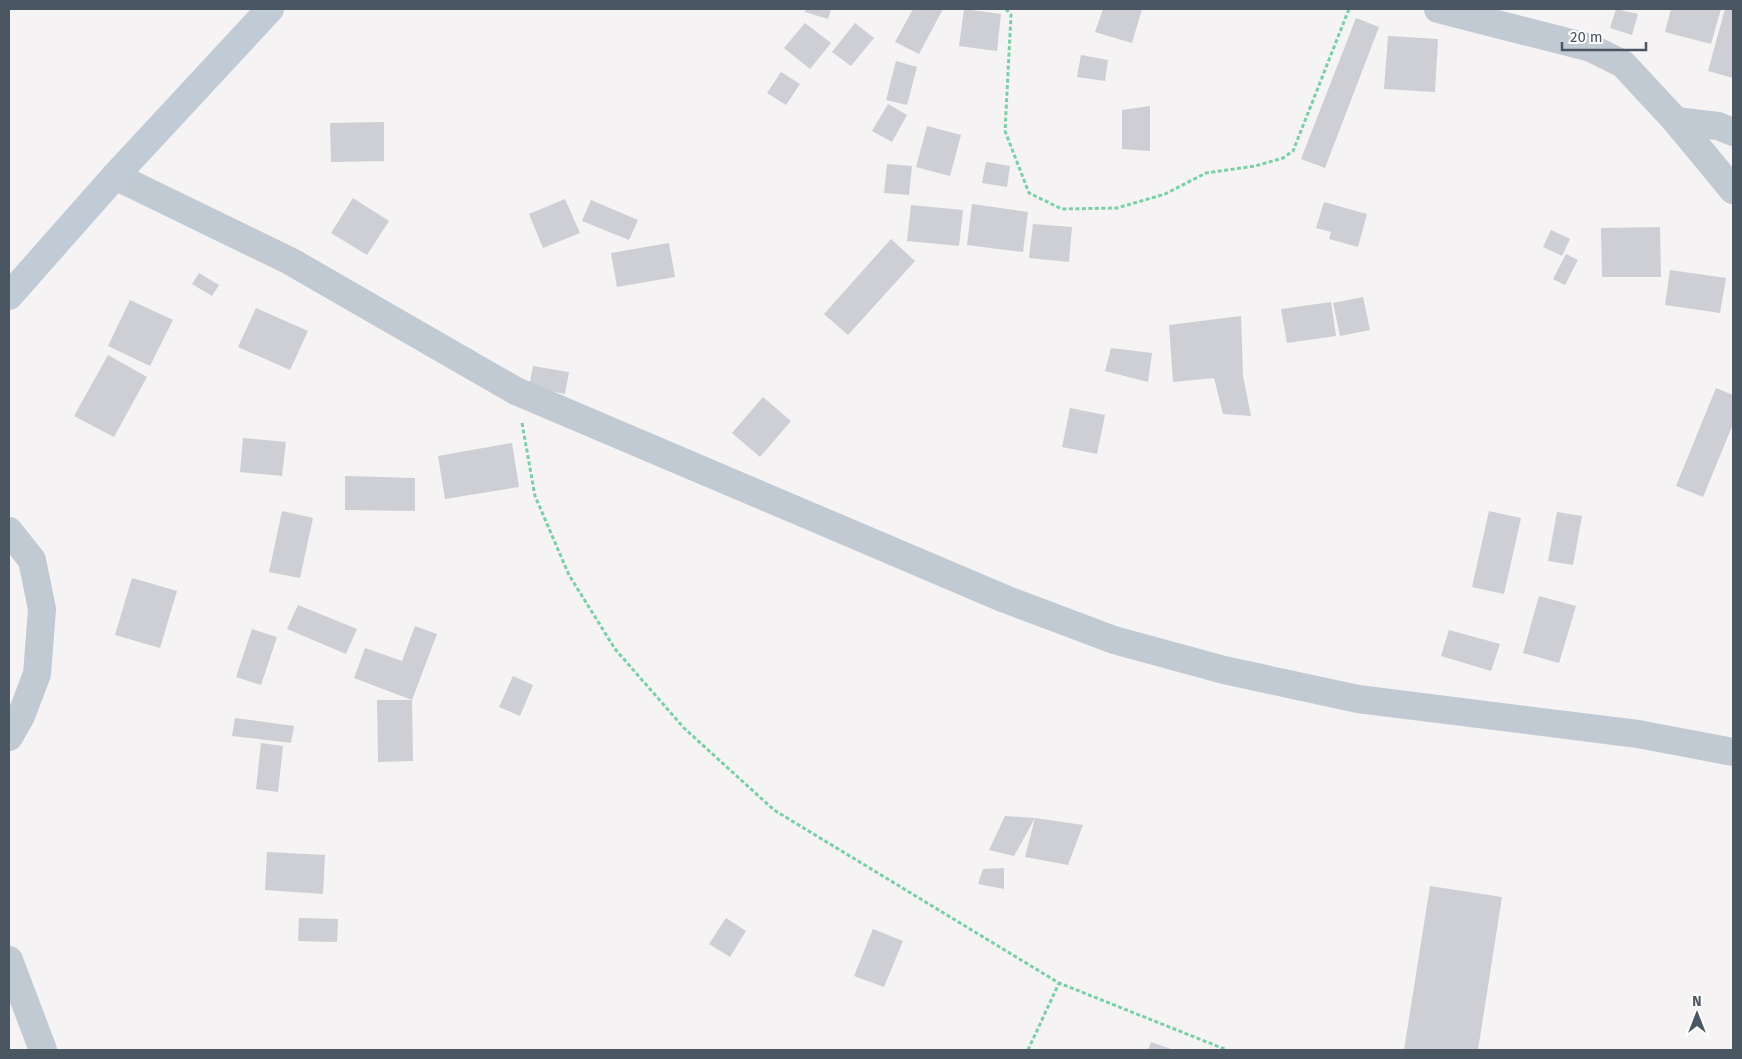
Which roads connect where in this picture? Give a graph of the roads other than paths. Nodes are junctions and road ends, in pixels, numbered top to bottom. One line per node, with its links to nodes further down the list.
1 (270, 9): 5 (street)
2 (1438, 9): 3 (street)
3 (1676, 121): 4 (street); 6 (street)
4 (1733, 132)
5 (115, 176): 7 (street); 10 (street)
6 (1733, 190)
7 (9, 296)
8 (9, 531): 9 (street)
9 (9, 737)
10 (1733, 752)
11 (9, 960): 12 (street)
12 (44, 1050)

